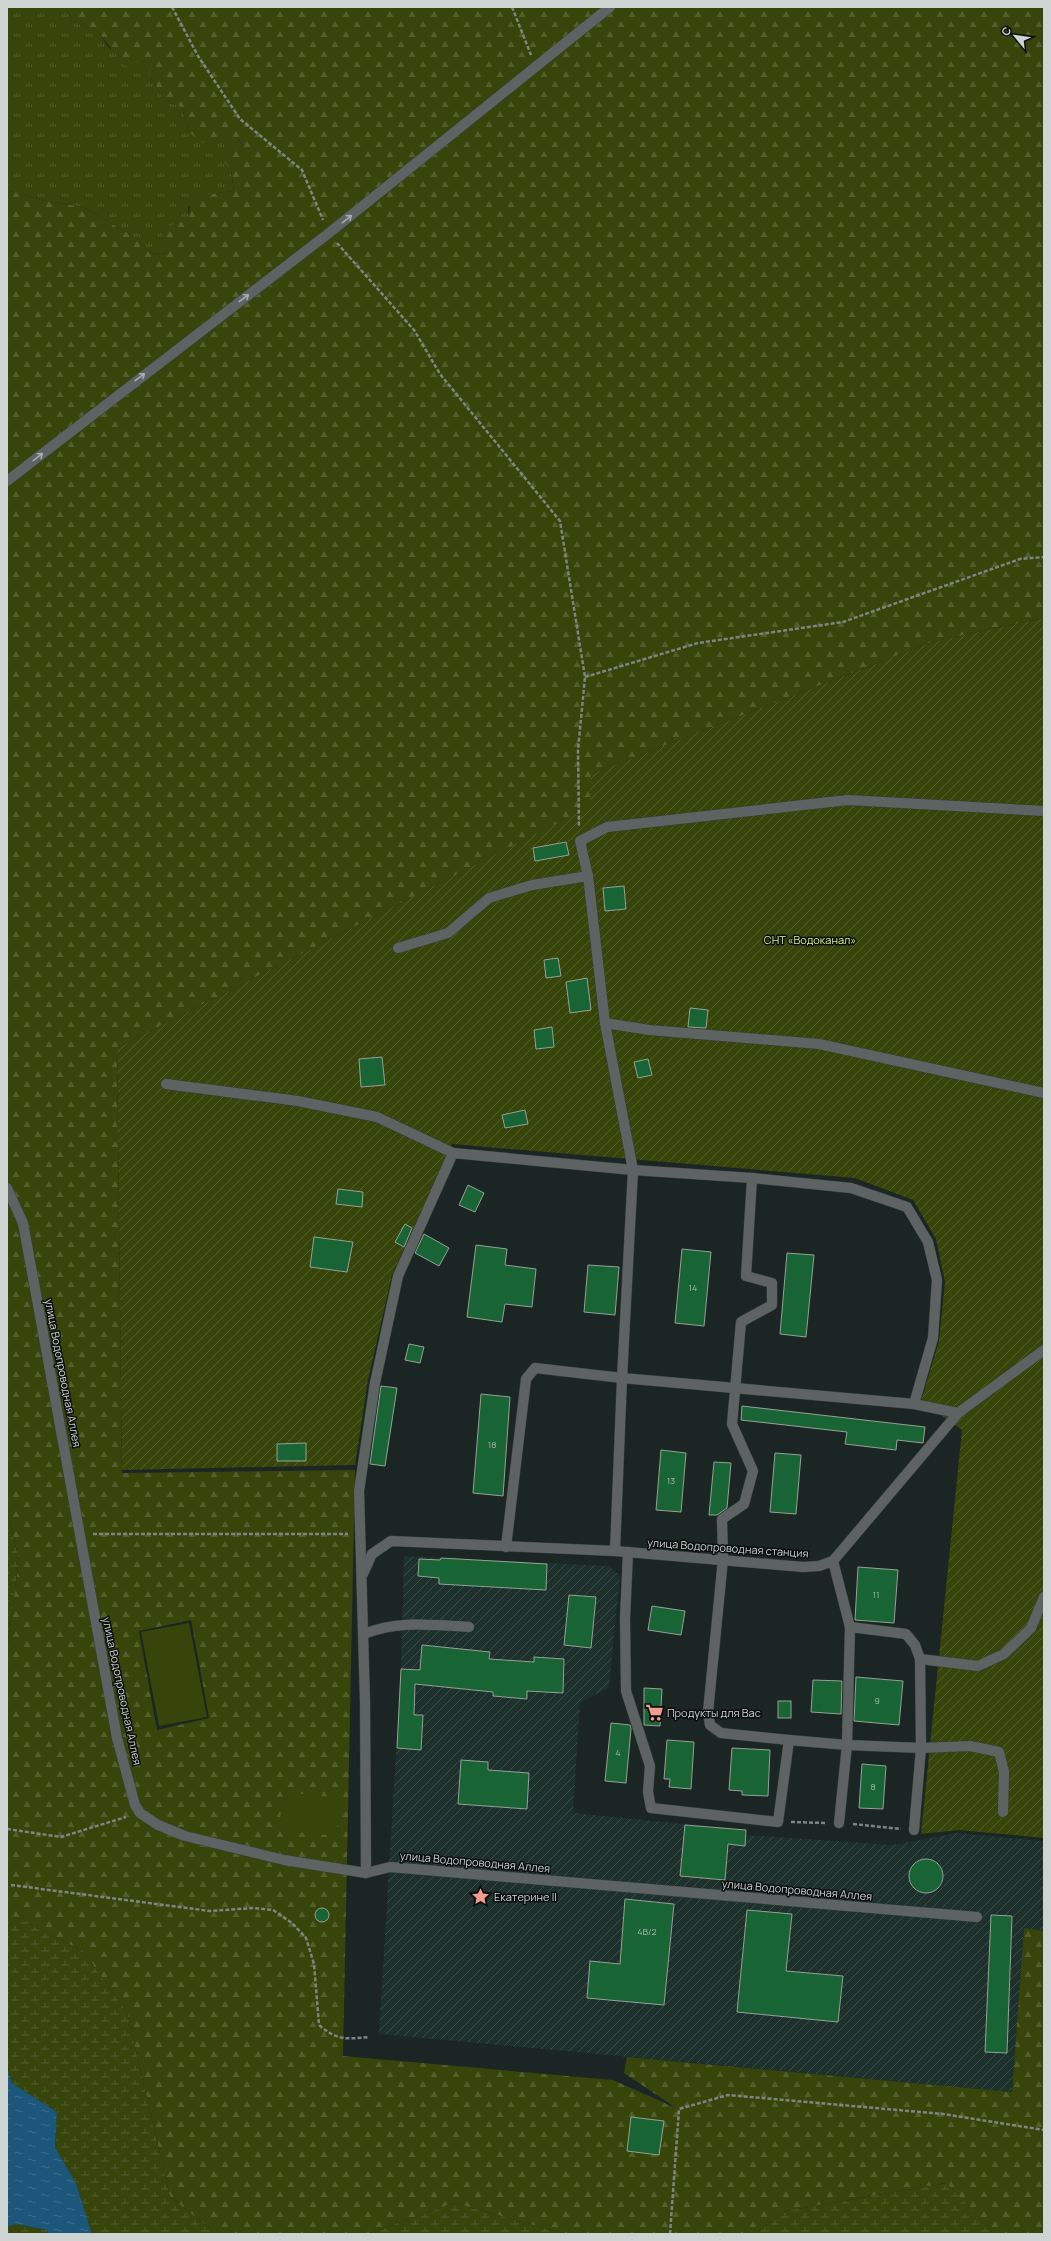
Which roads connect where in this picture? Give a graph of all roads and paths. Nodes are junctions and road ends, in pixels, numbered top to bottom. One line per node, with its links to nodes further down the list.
1 (172, 7): 5 (path)
2 (512, 7): 4 (path)
3 (610, 7): 4 (street)
4 (536, 67): 5 (street, one-way to 4)
5 (329, 233): 6 (street, one-way to 5); 8 (path)
6 (7, 481)
7 (1044, 557): 8 (path)
8 (585, 677): 10 (path)
9 (1044, 811): 11 (street)
10 (578, 820)
11 (588, 876): 12 (street); 13 (street)
12 (398, 948)
13 (605, 1023): 15 (street); 17 (street)
14 (166, 1084): 16 (street)
15 (1044, 1093)
16 (453, 1153): 17 (street); 26 (street)
17 (633, 1170): 18 (street); 21 (street)
18 (752, 1178): 22 (street); 23 (street)
19 (7, 1188): 25 (street, улица Водопроводная Аллея)
20 (1044, 1350): 24 (street)
21 (622, 1378): 22 (street); 27 (street); 28 (street)
22 (734, 1387): 23 (street); 30 (street)
23 (914, 1404): 24 (street)
24 (958, 1413): 31 (street)
25 (81, 1534): 26 (path); 42 (street, улица Водопроводная Аллея)
26 (361, 1534): 32 (street)
27 (506, 1547): 28 (street, улица Водопроводная станция); 32 (street, улица Водопроводная станция)
28 (615, 1551): 29 (street, улица Водопроводная станция)
29 (628, 1552): 30 (street, улица Водопроводная станция); 38 (street)
30 (723, 1559): 31 (street, улица Водопроводная станция); 38 (street)
31 (833, 1561): 35 (street)
32 (362, 1576): 36 (street)
33 (1044, 1597): 37 (street)
34 (469, 1627): 36 (street)
35 (850, 1627): 37 (street); 39 (street)
36 (364, 1634): 46 (street)
37 (920, 1659): 40 (street)
38 (788, 1740): 39 (street)
39 (847, 1745): 40 (street); 43 (street)
40 (921, 1748): 41 (street); 45 (street)
41 (1002, 1812)
42 (140, 1813): 44 (path); 46 (street, улица Водопроводная Аллея)
43 (840, 1823)
44 (7, 1829)
45 (914, 1830)
46 (366, 1873): 48 (street, улица Водопроводная Аллея)
47 (11, 1885): 49 (path)
48 (977, 1917)
49 (369, 2037)
50 (1044, 2130): 51 (path)
51 (670, 2234)

